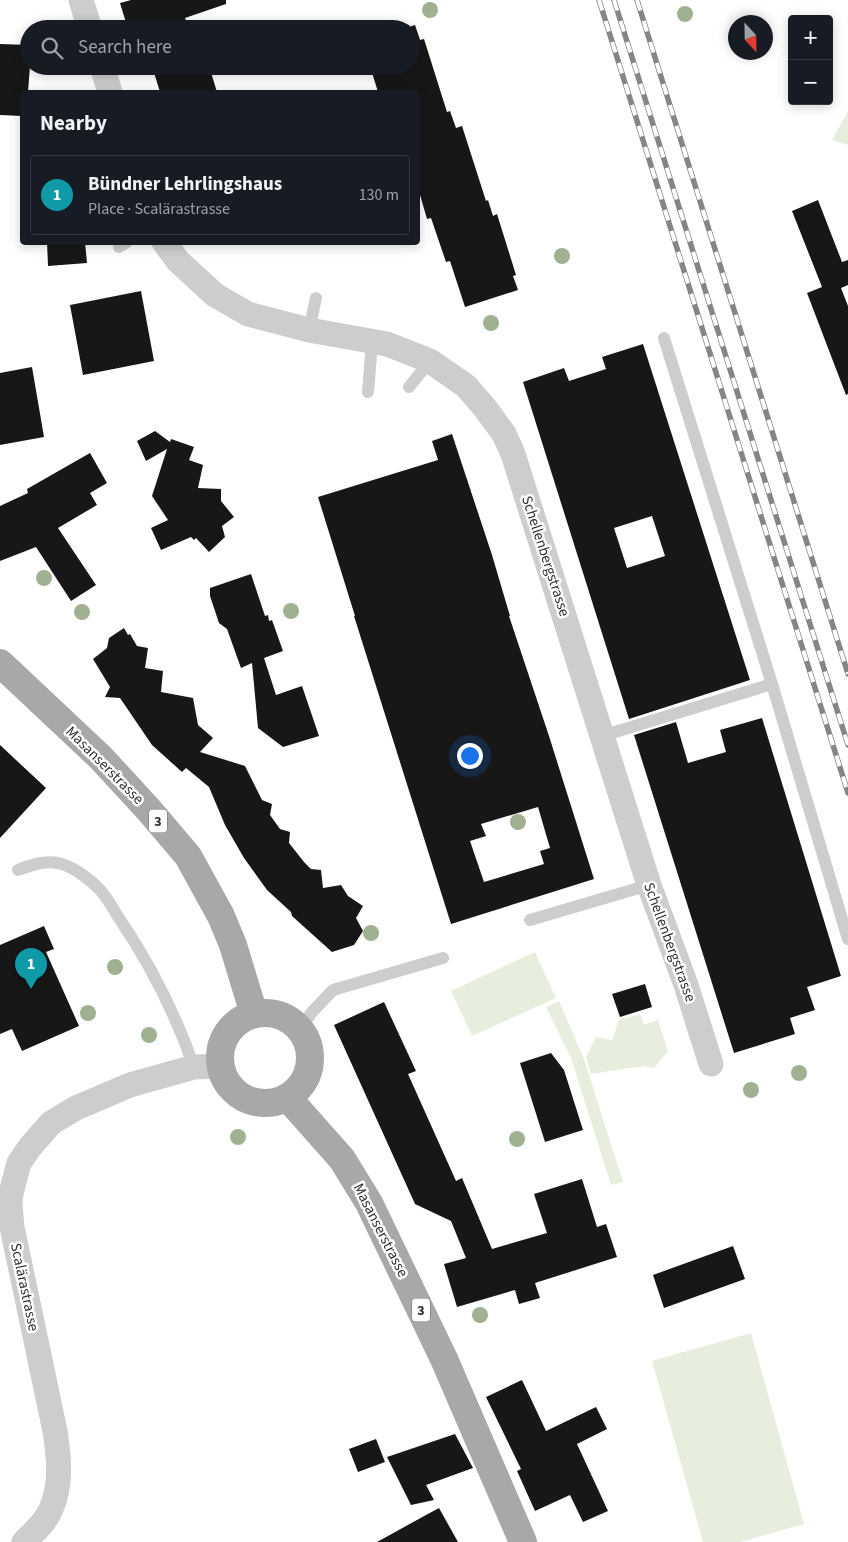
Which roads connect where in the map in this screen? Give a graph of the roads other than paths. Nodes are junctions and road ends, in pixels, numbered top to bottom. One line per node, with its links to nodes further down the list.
1 (81, 0): 2 (street)
2 (87, 20)
3 (105, 75): 4 (street)
4 (109, 90)
5 (166, 245): 7 (street, Schellenbergstrasse)
6 (316, 298): 7 (lane)
7 (309, 330): 9 (street, Schellenbergstrasse)
8 (664, 338): 14 (lane)
9 (372, 342): 10 (street, Schellenbergstrasse); 12 (lane)
10 (430, 361): 11 (lane); 15 (street, Schellenbergstrasse)
11 (409, 387)
12 (368, 392)
13 (0, 663): 21 (main road, Masanserstrasse / 3)
14 (772, 684): 15 (lane); 19 (lane)
15 (602, 736): 17 (street, Schellenbergstrasse)
16 (18, 870): 25 (lane)
17 (649, 885): 18 (lane); 23 (street, Schellenbergstrasse)
18 (530, 920)
19 (848, 939)
20 (443, 958): 22 (lane)
21 (254, 1014): 22 (main road); 24 (main road)
22 (301, 1028): 26 (main road)
23 (711, 1064)
24 (221, 1066): 25 (street, Scalärastrasse); 26 (main road)
25 (194, 1067): 27 (street, Scalärastrasse)
26 (287, 1097): 29 (main road, Masanserstrasse / 3)
27 (10, 1161): 28 (street, Scalärastrasse)
28 (24, 1542)
29 (522, 1542)

